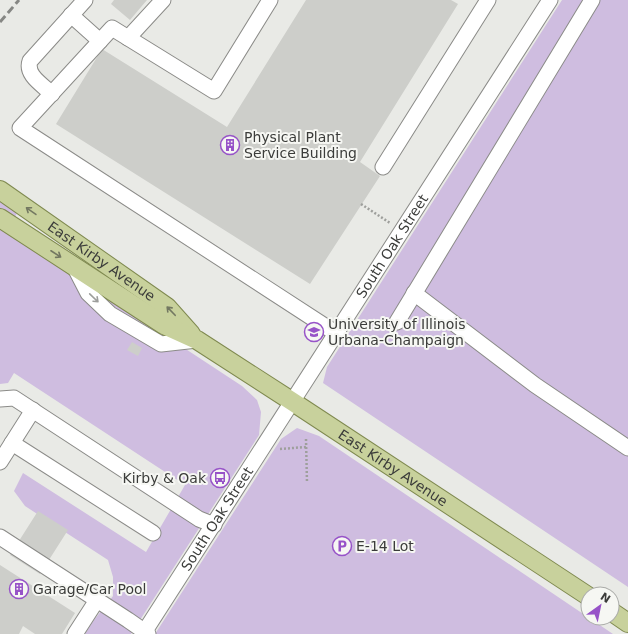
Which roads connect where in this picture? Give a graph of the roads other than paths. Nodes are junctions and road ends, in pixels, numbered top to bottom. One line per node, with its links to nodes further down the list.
1 (84, 0): 7 (street)
2 (163, 0): 8 (street)
3 (270, 0): 8 (street)
4 (488, 0): 11 (street)
5 (549, 0): 16 (street, South Oak Street)
6 (592, 0): 14 (street)
7 (71, 15): 9 (street); 10 (street)
8 (128, 38): 9 (street)
9 (100, 41): 10 (street)
10 (52, 94): 16 (street)
11 (383, 167)
12 (0, 190): 17 (main road, East Kirby Avenue, one-way to 12)
13 (0, 218): 17 (main road, East Kirby Avenue, one-way to 17)
14 (414, 293): 15 (street); 22 (street)
15 (397, 322)
16 (337, 334): 19 (street, South Oak Street)
17 (197, 340): 19 (main road, East Kirby Avenue)
18 (0, 399): 20 (street)
19 (293, 402): 24 (street, South Oak Street); 27 (main road, East Kirby Avenue)
20 (33, 410): 21 (street); 24 (street)
21 (12, 443): 23 (street); 25 (street)
22 (628, 448)
23 (0, 462)
24 (214, 526): 29 (street, South Oak Street)
25 (153, 533)
26 (0, 537): 28 (street)
27 (580, 591)
28 (97, 600): 29 (street); 30 (street)
29 (145, 633)
30 (75, 634)

